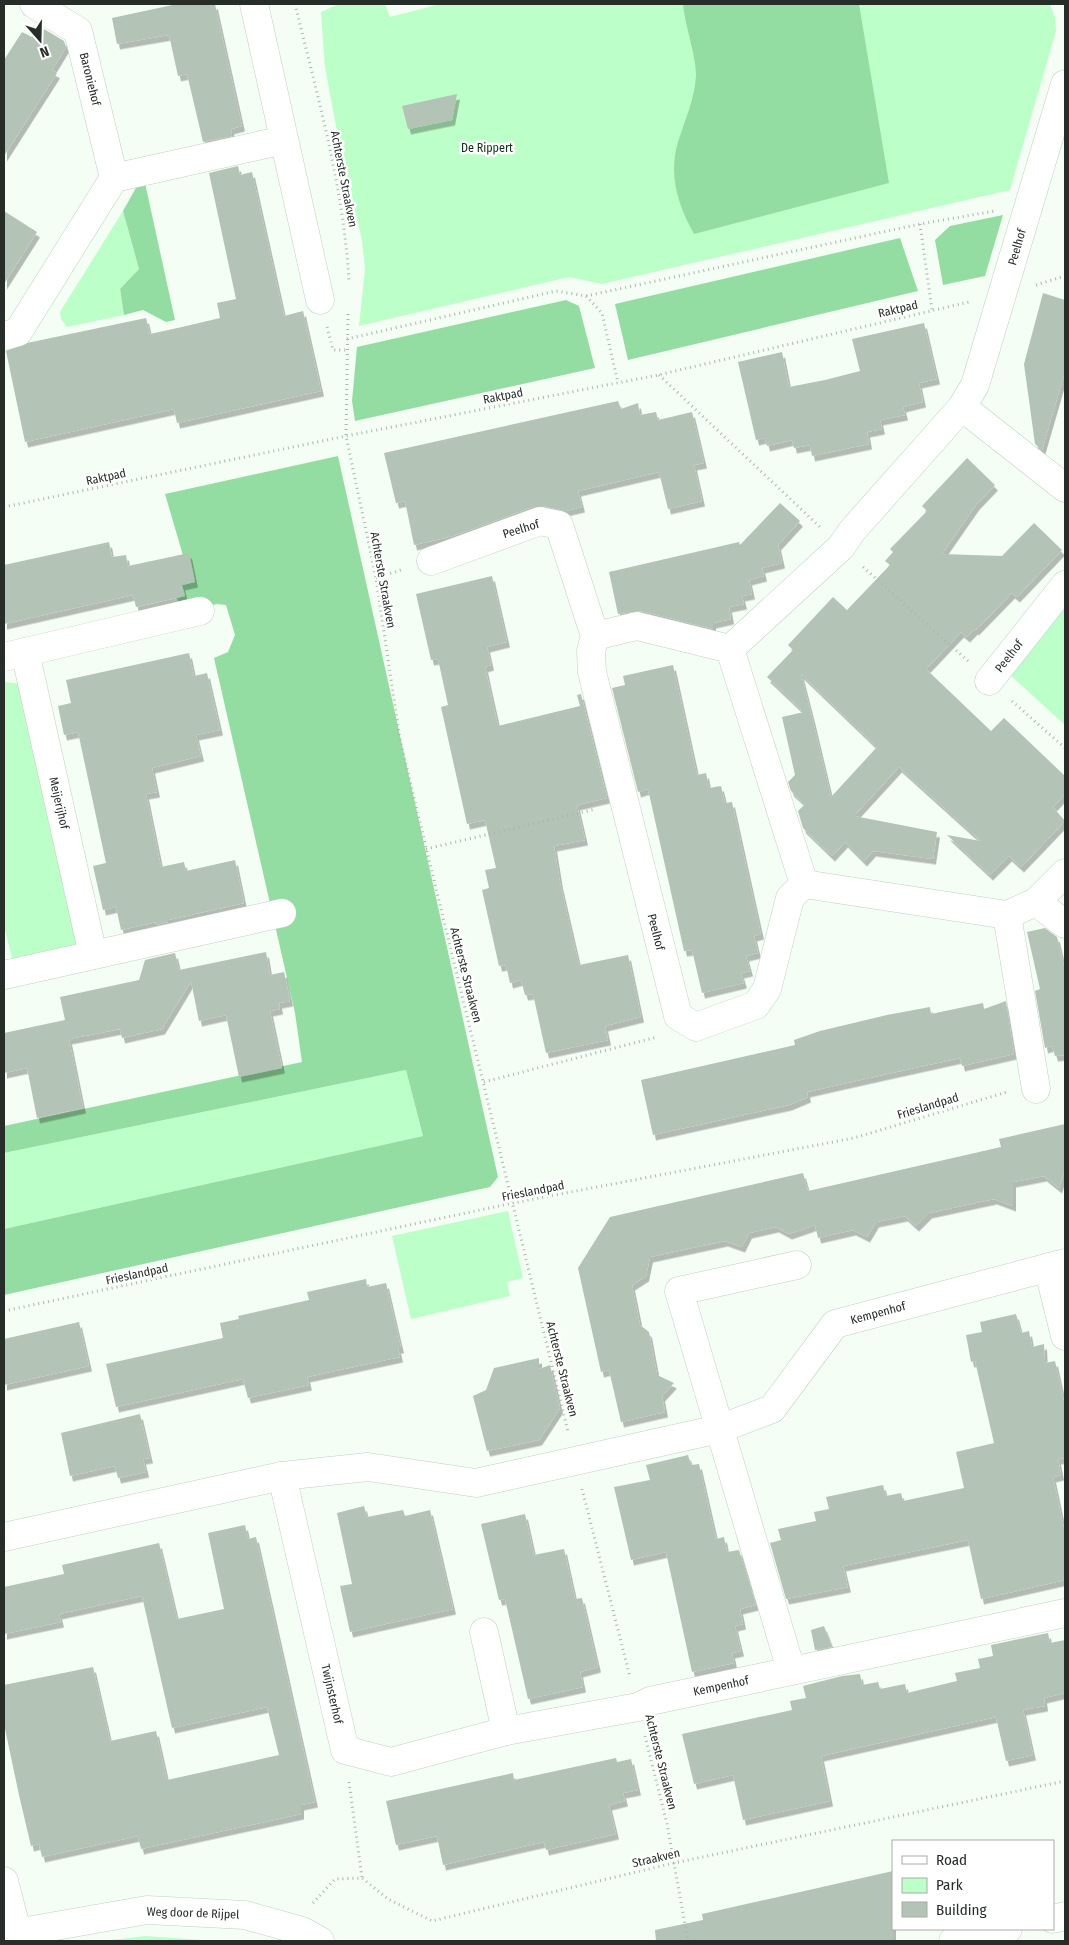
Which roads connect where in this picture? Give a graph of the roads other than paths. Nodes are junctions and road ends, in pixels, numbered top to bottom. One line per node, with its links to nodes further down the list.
1 (34, 4): 5 (street, Baroniehof)
2 (254, 4): 4 (street)
3 (1065, 84): 8 (street, Peelhof)
4 (284, 140): 5 (street); 6 (street)
5 (114, 178): 7 (street)
6 (320, 300)
7 (4, 336)
8 (962, 407): 9 (street); 14 (street, Peelhof)
9 (1065, 488)
10 (431, 560): 13 (street, Peelhof)
11 (1065, 585): 16 (street, Peelhof)
12 (200, 611): 15 (street, Meijerijhof)
13 (595, 636): 14 (street); 18 (street, Peelhof)
14 (730, 648): 18 (street)
15 (14, 655): 23 (street, Meijerijhof)
16 (989, 681)
17 (1065, 872): 19 (street)
18 (804, 884): 21 (street)
19 (1036, 902): 21 (street); 22 (street)
20 (282, 913): 23 (street)
21 (1007, 914): 25 (street)
22 (1065, 924)
23 (93, 955): 24 (street)
24 (4, 975)
25 (1036, 1090)
26 (797, 1265): 29 (street)
27 (1057, 1265): 28 (street, Kempenhof); 29 (street, Kempenhof)
28 (1065, 1336)
29 (719, 1429): 30 (street, Kempenhof); 34 (street)
30 (282, 1476): 31 (street); 35 (street, Twijnsterhof)
31 (4, 1537)
32 (1065, 1613): 34 (street, Kempenhof)
33 (484, 1632): 35 (street)
34 (792, 1670): 35 (street, Kempenhof)
35 (506, 1731)
36 (4, 1881): 38 (street)
37 (1003, 1930): 40 (street)
38 (10, 1933): 39 (street, Weg door de Rijpel)
39 (311, 1936)
40 (953, 1941)

